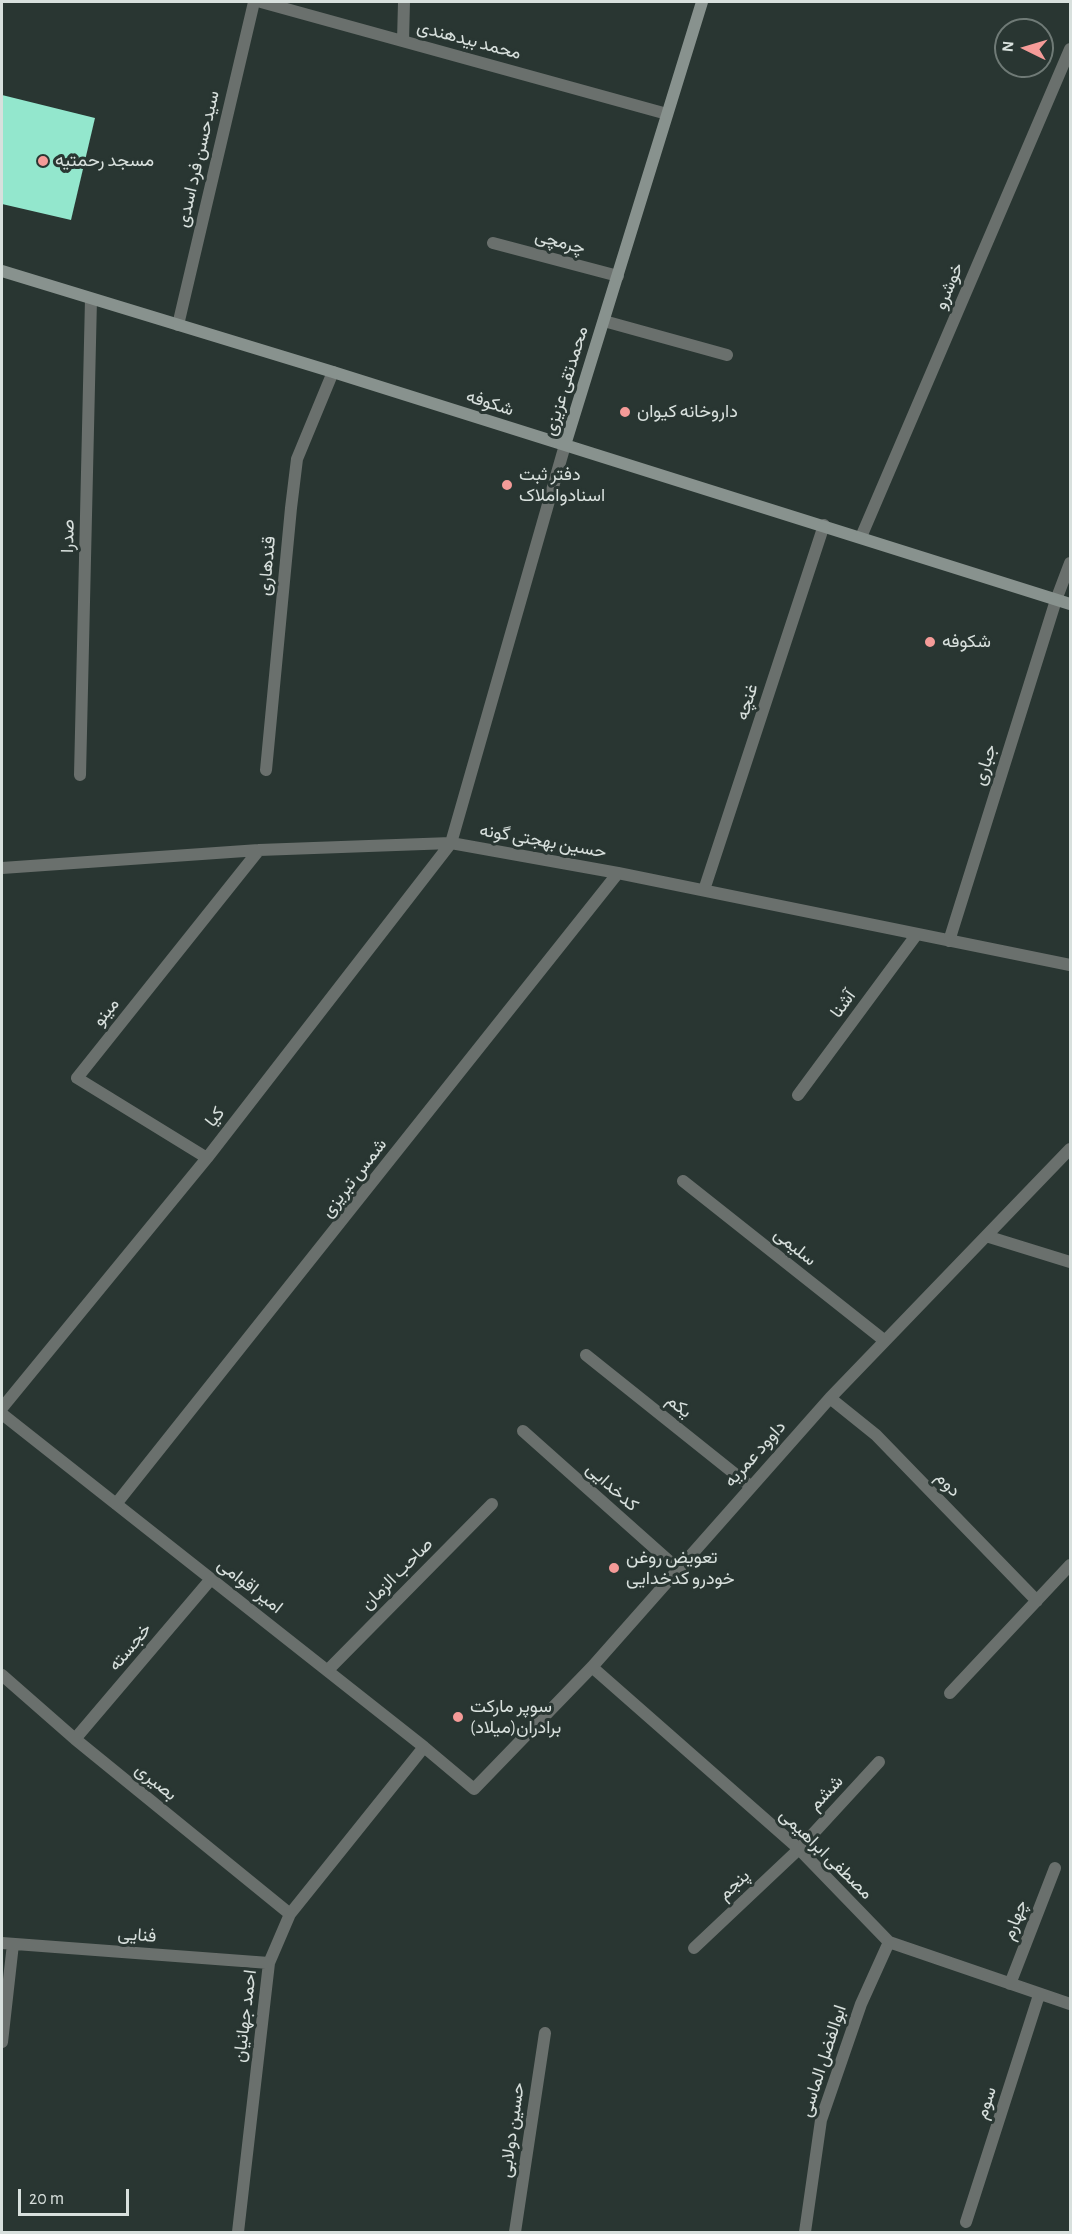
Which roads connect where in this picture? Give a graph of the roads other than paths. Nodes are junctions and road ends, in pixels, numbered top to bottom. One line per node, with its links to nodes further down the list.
1 (254, 2): 13 (street, سیدحسن فرد اسدی)
2 (261, 2): 5 (street, محمد بیدهندی)
3 (404, 2): 5 (street)
4 (702, 2): 7 (main road, محمدتقی عزیزی)
5 (403, 41): 7 (street, محمد بیدهندی)
6 (1071, 49): 18 (street, خوشرو)
7 (667, 114): 10 (main road, محمدتقی عزیزی)
8 (493, 243): 10 (street, چرمچی)
9 (2, 271): 11 (main road, شکوفه)
10 (618, 276): 12 (main road, محمدتقی عزیزی)
11 (91, 299): 13 (main road, شکوفه); 23 (street, صدرا)
12 (604, 321): 14 (street); 16 (main road, محمدتقی عزیزی)
13 (178, 325): 15 (main road, شکوفه)
14 (727, 355)
15 (333, 372): 16 (main road, شکوفه); 22 (street, قندهاری)
16 (565, 446): 17 (main road, شکوفه); 24 (street, محمدتقی عزیزی)
17 (824, 525): 18 (main road, شکوفه); 28 (street, غنچه)
18 (861, 537): 20 (main road, شکوفه)
19 (1071, 563): 20 (street, جباری)
20 (1056, 600): 21 (main road, شکوفه); 30 (street, جباری)
21 (1071, 604)
22 (266, 770)
23 (80, 775)
24 (451, 843): 25 (street, حسین بهجتی گونه); 27 (street, حسین بهجتی گونه); 34 (street, کیا)
25 (259, 850): 26 (street, حسین بهجتی گونه); 34 (street, مینو)
26 (2, 868)
27 (618, 873): 28 (street, حسین بهجتی گونه); 45 (street, شمس تبریزی)
28 (704, 890): 29 (street, حسین بهجتی گونه)
29 (917, 934): 30 (street, حسین بهجتی گونه); 32 (street, آشنا)
30 (949, 941): 31 (street, حسین بهجتی گونه)
31 (1071, 965)
32 (798, 1095)
33 (1071, 1149): 36 (street, داوود عمریه)
34 (207, 1158): 41 (street, کیا)
35 (683, 1181): 38 (street, سلیمی)
36 (986, 1236): 37 (street); 38 (street, داوود عمریه)
37 (1071, 1262)
38 (885, 1341): 40 (street, داوود عمریه)
39 (586, 1355): 44 (street, یکم)
40 (830, 1398): 44 (street, داوود عمریه); 50 (street, دوم)
41 (2, 1408)
42 (2, 1414): 45 (street, امیر اقوامی)
43 (523, 1431): 48 (street, کدخدایی)
44 (750, 1486): 48 (street, داوود عمریه)
45 (116, 1504): 49 (street, امیر اقوامی)
46 (492, 1504): 52 (street, صاحب الزمان)
47 (1071, 1565): 50 (street)
48 (678, 1569): 51 (street, داوود عمریه)
49 (211, 1579): 52 (street, امیر اقوامی); 55 (street, خجسته)
50 (1037, 1601): 54 (street)
51 (592, 1667): 58 (street, داوود عمریه); 59 (street, مصطفی ابراهیمی)
52 (328, 1670): 56 (street, امیر اقوامی)
53 (2, 1675): 55 (street, بصیری)
54 (950, 1693)
55 (75, 1738): 61 (street, بصیری)
56 (424, 1747): 58 (street, امیر اقوامی); 61 (street, احمد جهانیان)
57 (879, 1762): 59 (street, ششم)
58 (474, 1789)
59 (799, 1849): 62 (street, مصطفی ابراهیمی); 64 (street, پنجم)
60 (1055, 1868): 66 (street, چهارم)
61 (290, 1914): 65 (street, احمد جهانیان)
62 (889, 1942): 66 (street, مصطفی ابراهیمی); 74 (street, ابوالفضل الماسی)
63 (7, 1943): 65 (street, فنایی); 70 (street)
64 (694, 1948)
65 (269, 1963): 72 (street, احمد جهانیان)
66 (1010, 1984): 67 (street, مصطفی ابراهیمی)
67 (1039, 1995): 68 (street, مصطفی ابراهیمی); 71 (street, سوم)
68 (1071, 2004)
69 (545, 2033): 73 (street, حسین دولابی)
70 (2, 2042)
71 (966, 2222)
72 (238, 2232)
73 (515, 2232)
74 (806, 2232)

